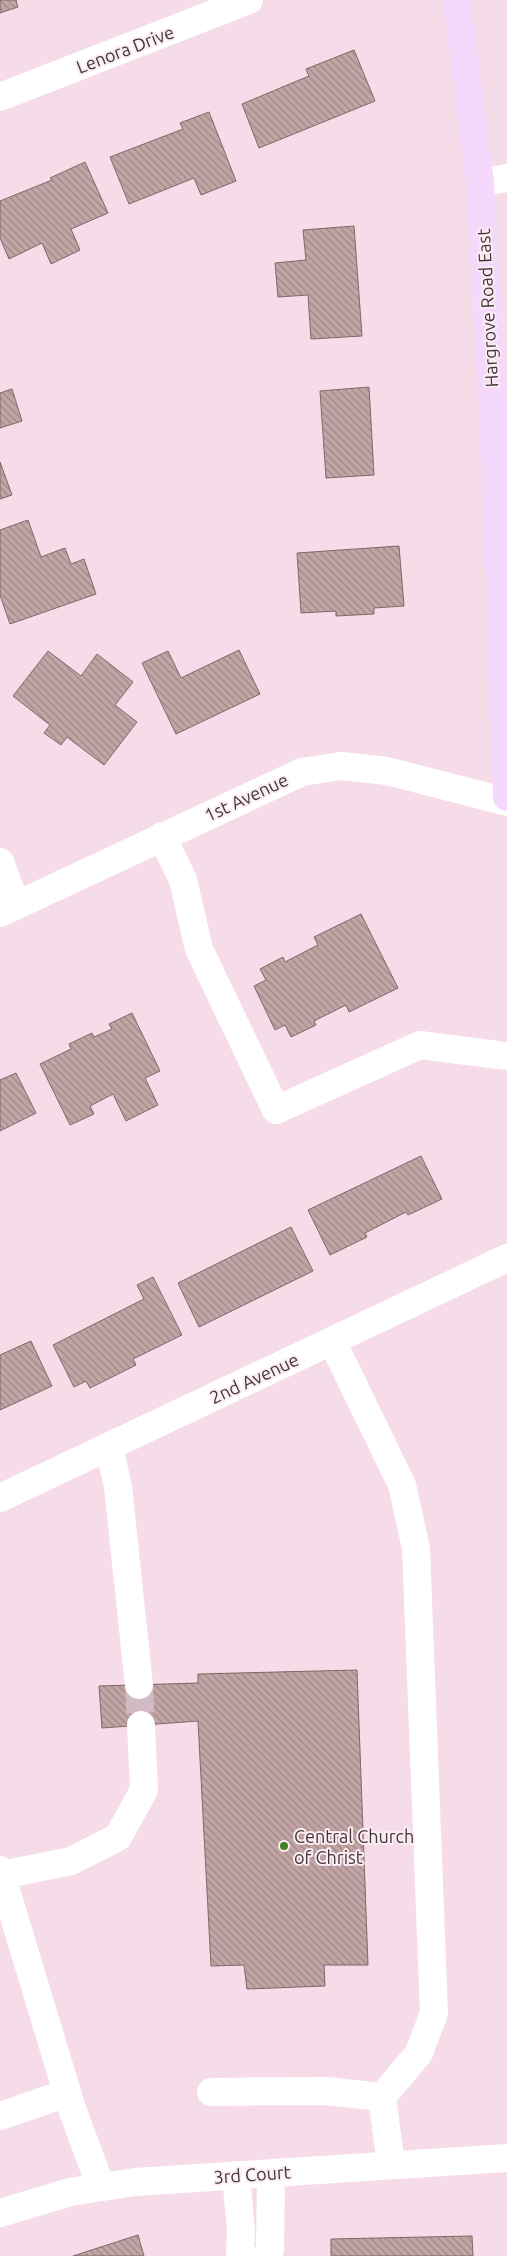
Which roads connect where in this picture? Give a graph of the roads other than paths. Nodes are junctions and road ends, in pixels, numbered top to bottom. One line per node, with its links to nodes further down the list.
1 (249, 0): 3 (street, Lenora Drive)
2 (457, 0): 5 (main road, Hargrove Road East)
3 (0, 97)
4 (507, 178): 5 (street)
5 (480, 183): 6 (main road, Hargrove Road East)
6 (507, 797)
7 (507, 802): 8 (street, 1st Avenue)
8 (162, 836): 10 (street, 1st Avenue); 11 (street)
9 (0, 862): 10 (street)
10 (8, 909)
11 (507, 1056)
12 (507, 1258): 13 (street, 2nd Avenue)
13 (332, 1342): 14 (street, 2nd Avenue); 21 (street)
14 (109, 1447): 15 (street, 2nd Avenue); 16 (street)
15 (0, 1498)
16 (139, 1685)
17 (141, 1725): 18 (street)
18 (1, 1872): 20 (street)
19 (211, 2092): 21 (street)
20 (67, 2093): 22 (street); 27 (street)
21 (382, 2097): 24 (street)
22 (0, 2116)
23 (507, 2158): 24 (street, 3rd Court)
24 (391, 2165): 25 (street, 3rd Court)
25 (271, 2173): 26 (street, 3rd Court); 30 (street)
26 (236, 2175): 27 (street, 3rd Court); 29 (street)
27 (101, 2187): 28 (street, 3rd Court)
28 (0, 2213)
29 (242, 2256)
30 (266, 2256)

